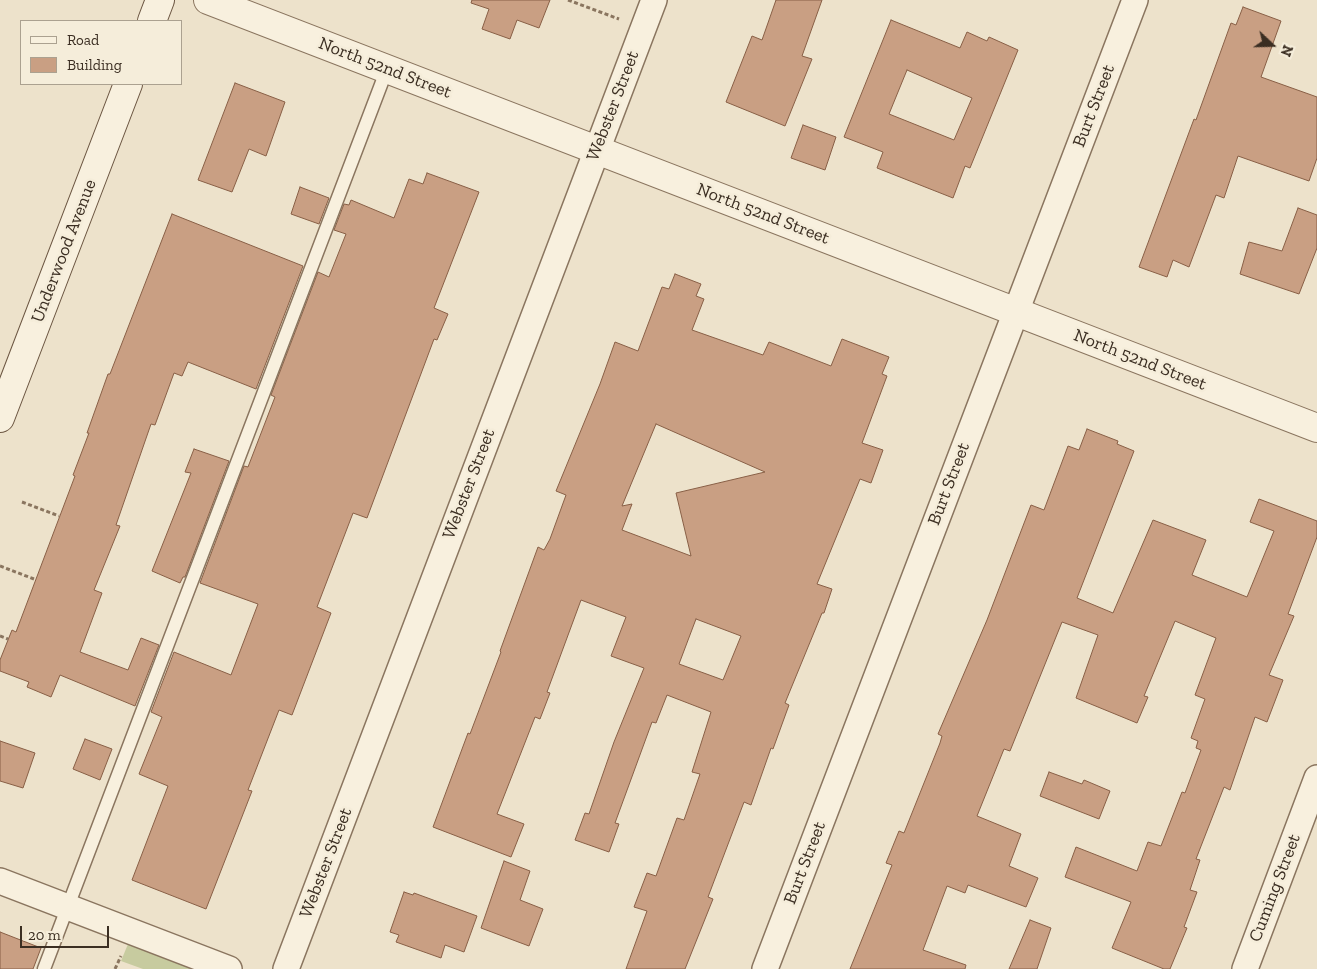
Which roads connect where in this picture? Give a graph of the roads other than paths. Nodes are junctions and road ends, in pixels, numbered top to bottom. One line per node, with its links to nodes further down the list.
1 (160, 0): 5 (street)
2 (208, 0): 6 (street, North 52nd Street)
3 (654, 0): 8 (street, Webster Street)
4 (1135, 0): 9 (street, Burt Street)
5 (152, 20)
6 (387, 69): 8 (street, North 52nd Street); 14 (lane)
7 (128, 85): 10 (street, Underwood Avenue)
8 (596, 150): 9 (street, North 52nd Street); 17 (street, Webster Street)
9 (1015, 311): 11 (street, North 52nd Street); 18 (street, Burt Street)
10 (0, 418)
11 (1317, 428)
12 (1317, 778): 19 (street, Cuming Street)
13 (0, 881): 14 (street)
14 (67, 907): 15 (lane); 16 (street)
15 (44, 969)
16 (229, 969)
17 (286, 969)
18 (765, 969)
19 (1244, 969)

